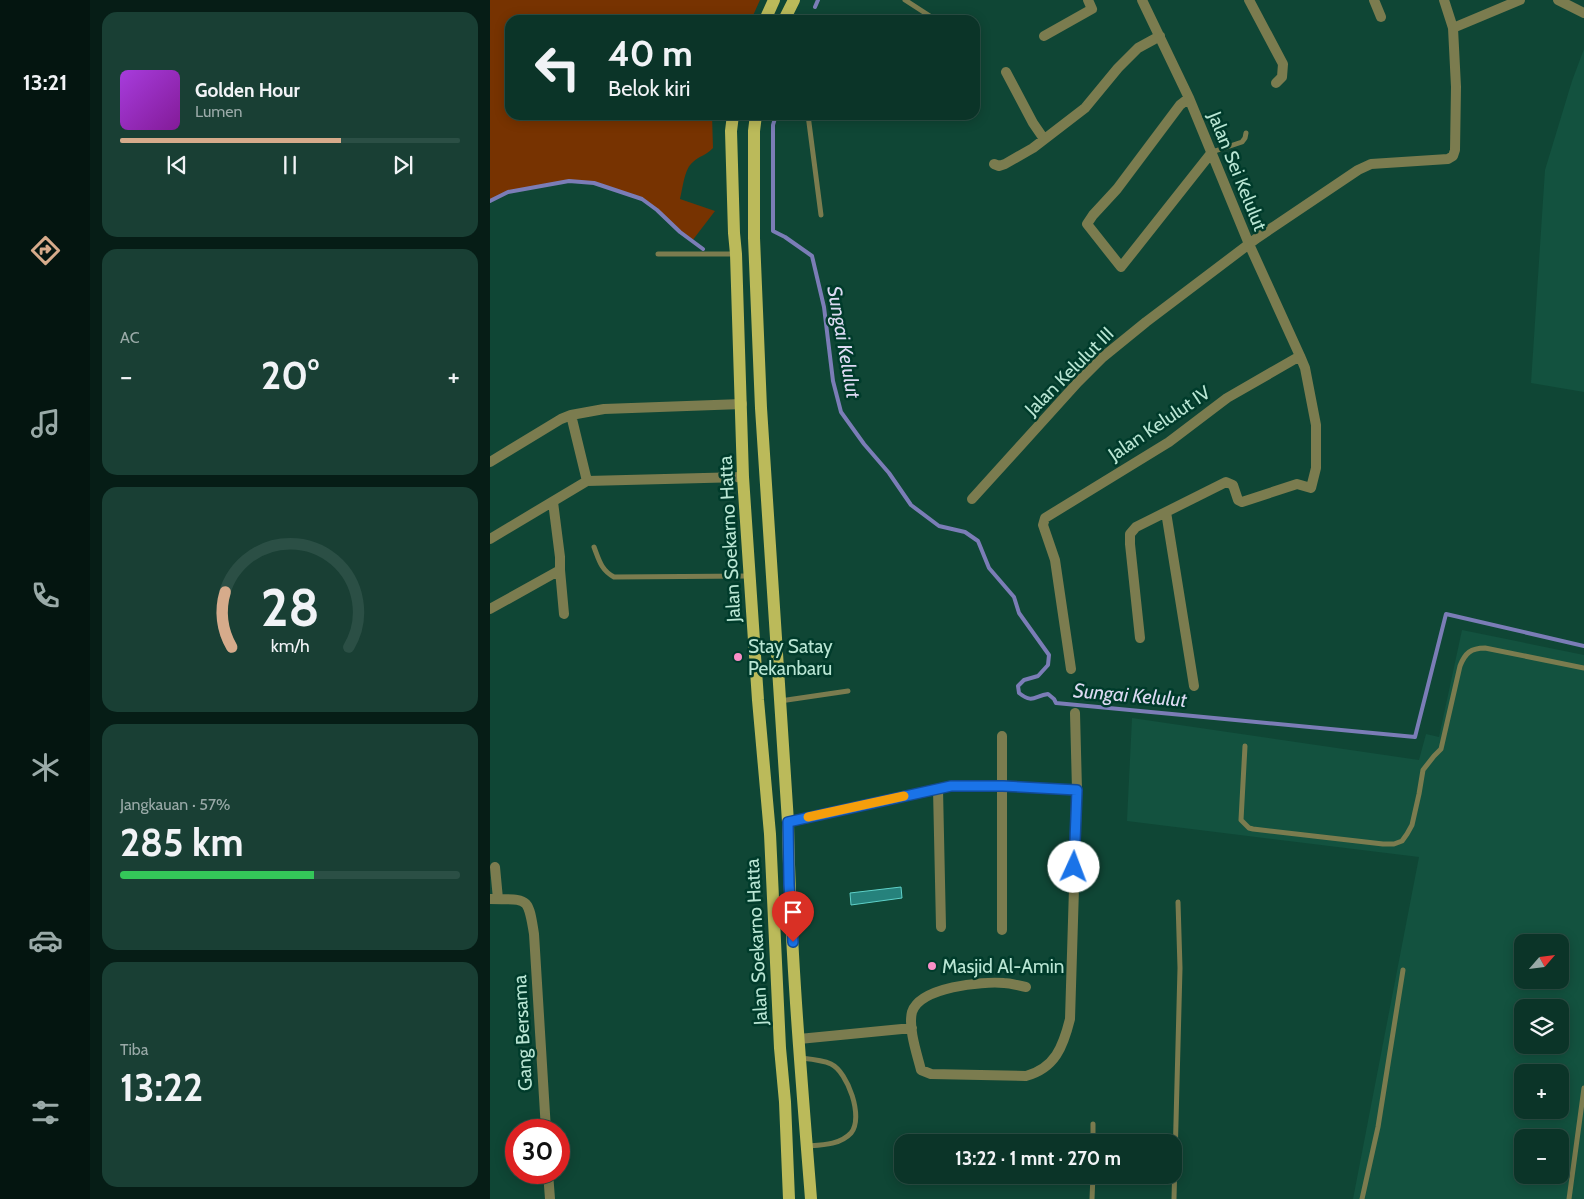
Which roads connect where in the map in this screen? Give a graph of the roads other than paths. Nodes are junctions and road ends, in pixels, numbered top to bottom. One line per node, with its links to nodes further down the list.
1 (774, 0): 12 (main road)
2 (794, 0): 13 (main road)
3 (905, 0): 14 (lane)
4 (1088, 0): 17 (street)
5 (1142, 0): 18 (street, Jalan Sei Kelulut)
6 (1249, 0): 20 (street)
7 (1374, 0): 15 (street)
8 (1444, 0): 16 (street)
9 (1520, 0): 16 (street)
10 (1558, 0): 11 (street)
11 (1584, 14)
12 (767, 15)
13 (786, 15)
14 (928, 15)
15 (1381, 17)
16 (1453, 28): 30 (street, Jalan Kelulut III)
17 (1044, 36)
18 (1160, 36): 21 (street, Jalan Sei Kelulut); 26 (street)
19 (1006, 72): 26 (street)
20 (1276, 83)
21 (1189, 98): 27 (street, Jalan Sei Kelulut); 27 (street)
22 (732, 120): 32 (main road, Jalan Soekarno Hatta)
23 (755, 120): 49 (main road, Jalan Soekarno Hatta)
24 (809, 120): 29 (lane)
25 (1246, 133): 27 (lane)
26 (1044, 140): 28 (street)
27 (1212, 152): 30 (street, Jalan Sei Kelulut)
28 (994, 164)
29 (821, 215)
30 (1249, 244): 33 (street, Jalan Sei Kelulut); 39 (street, Jalan Kelulut III)
31 (658, 254): 32 (lane)
32 (736, 254): 34 (main road, Jalan Soekarno Hatta)
33 (1300, 356): 41 (street, Jalan Sei Kelulut); 52 (street, Jalan Kelulut IV)
34 (742, 404): 35 (street); 37 (main road, Jalan Soekarno Hatta)
35 (571, 415): 36 (street); 38 (street)
36 (490, 462)
37 (743, 477): 38 (street); 45 (main road, Jalan Soekarno Hatta)
38 (587, 481): 40 (street)
39 (972, 499)
40 (553, 502): 42 (street); 44 (street)
41 (1166, 512): 48 (street); 53 (street)
42 (490, 539)
43 (594, 547): 45 (lane)
44 (560, 570): 46 (street); 47 (street)
45 (750, 576): 50 (main road, Jalan Soekarno Hatta)
46 (490, 609)
47 (564, 614)
48 (1140, 638)
49 (777, 656): 50 (main road); 55 (main road, Jalan Soekarno Hatta)
50 (755, 658): 81 (main road, Jalan Soekarno Hatta)
51 (1584, 668): 58 (lane)
52 (1071, 669)
53 (1194, 686)
54 (848, 692): 55 (lane)
55 (780, 701): 62 (main road, Jalan Soekarno Hatta)
56 (1075, 714): 61 (street)
57 (1002, 736): 59 (street)
58 (1245, 746)
59 (1003, 786): 60 (street); 61 (street); 67 (street)
60 (938, 789): 62 (street); 66 (street)
61 (1077, 790): 70 (street)
62 (788, 822): 71 (main road, Jalan Soekarno Hatta)
63 (495, 867): 64 (street)
64 (494, 899): 74 (street, Gang Bersama)
65 (1178, 902): 84 (lane)
66 (941, 928)
67 (1002, 930)
68 (1403, 970): 85 (lane)
69 (1026, 988): 70 (street)
70 (912, 1028): 71 (street)
71 (799, 1039): 72 (main road, Jalan Soekarno Hatta)
72 (800, 1058): 77 (main road, Jalan Soekarno Hatta); 77 (lane)
73 (1584, 1088): 86 (lane)
74 (545, 1119)
75 (1093, 1124): 76 (lane)
76 (1093, 1134)
77 (807, 1146): 82 (main road, Jalan Soekarno Hatta)
78 (549, 1184): 80 (street)
79 (1093, 1184): 83 (lane)
80 (550, 1199)
81 (789, 1199)
82 (811, 1199)
83 (1092, 1199)
84 (1174, 1199)
85 (1362, 1199)
86 (1569, 1199)

